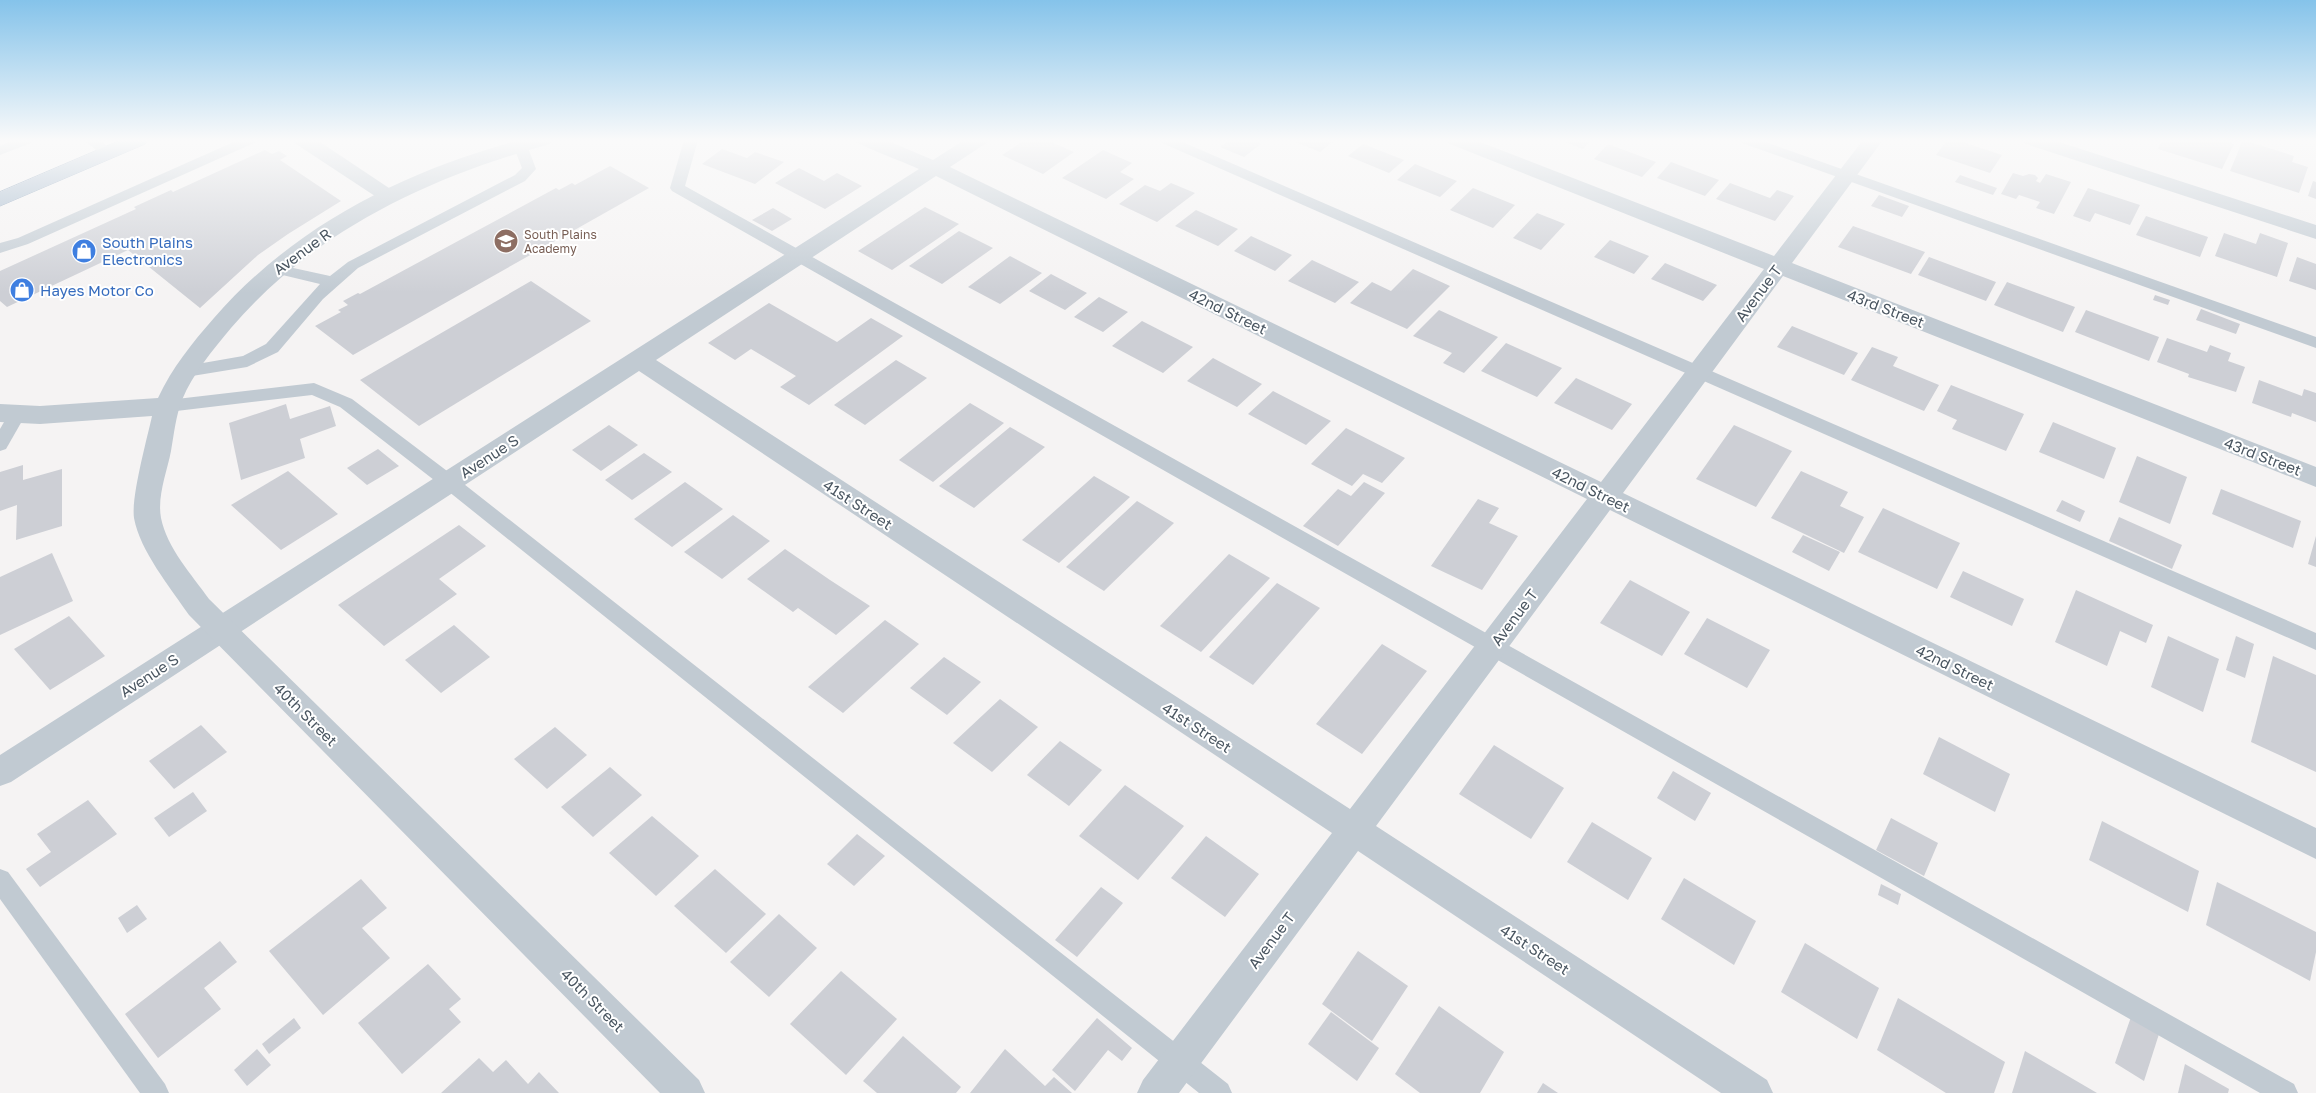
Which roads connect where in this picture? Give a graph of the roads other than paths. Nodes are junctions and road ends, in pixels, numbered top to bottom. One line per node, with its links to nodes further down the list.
1 (21, 191): 15 (highway)
2 (135, 191): 17 (lane)
3 (380, 191): 14 (street)
4 (400, 191): 14 (street, Avenue R)
5 (495, 191): 21 (lane)
6 (682, 191): 18 (lane)
7 (900, 191): 18 (street, Avenue S)
8 (982, 191): 31 (street, 42nd Street)
9 (1284, 191): 25 (lane)
10 (1587, 191): 19 (street, 43rd Street)
11 (1834, 191): 19 (street, Avenue T)
12 (1891, 191): 22 (lane)
13 (2190, 191): 16 (street)
14 (388, 196): 20 (street, Avenue R)
15 (0, 200)
16 (2316, 232)
17 (0, 248)
18 (800, 256): 23 (street, Avenue S); 34 (lane)
19 (1778, 266): 25 (street, Avenue T); 29 (street, 43rd Street)
20 (275, 269): 21 (lane); 24 (street, Avenue R)
21 (333, 282): 24 (lane)
22 (2316, 343)
23 (639, 360): 30 (street, Avenue S); 36 (street, 41st Street)
24 (186, 371): 26 (street, Avenue R)
25 (1698, 372): 31 (street, Avenue T); 33 (lane)
26 (168, 406): 27 (street); 30 (lane); 32 (street, 40th Street)
27 (8, 414): 28 (lane)
28 (0, 445)
29 (2316, 477)
30 (449, 482): 32 (street, Avenue S); 39 (lane)
31 (1605, 496): 34 (street, Avenue T); 37 (street, 42nd Street)
32 (221, 629): 35 (street, Avenue S); 41 (street, 40th Street)
33 (2316, 642)
34 (1491, 647): 36 (street, Avenue T); 45 (lane)
35 (0, 772)
36 (1354, 830): 39 (street, Avenue T); 44 (street, 41st Street)
37 (2316, 844)
38 (0, 880): 40 (lane)
39 (1179, 1062): 42 (street, Avenue T); 43 (lane)
40 (156, 1093)
41 (686, 1093)
42 (1156, 1093)
43 (1219, 1093)
44 (1754, 1093)
45 (2285, 1093)

